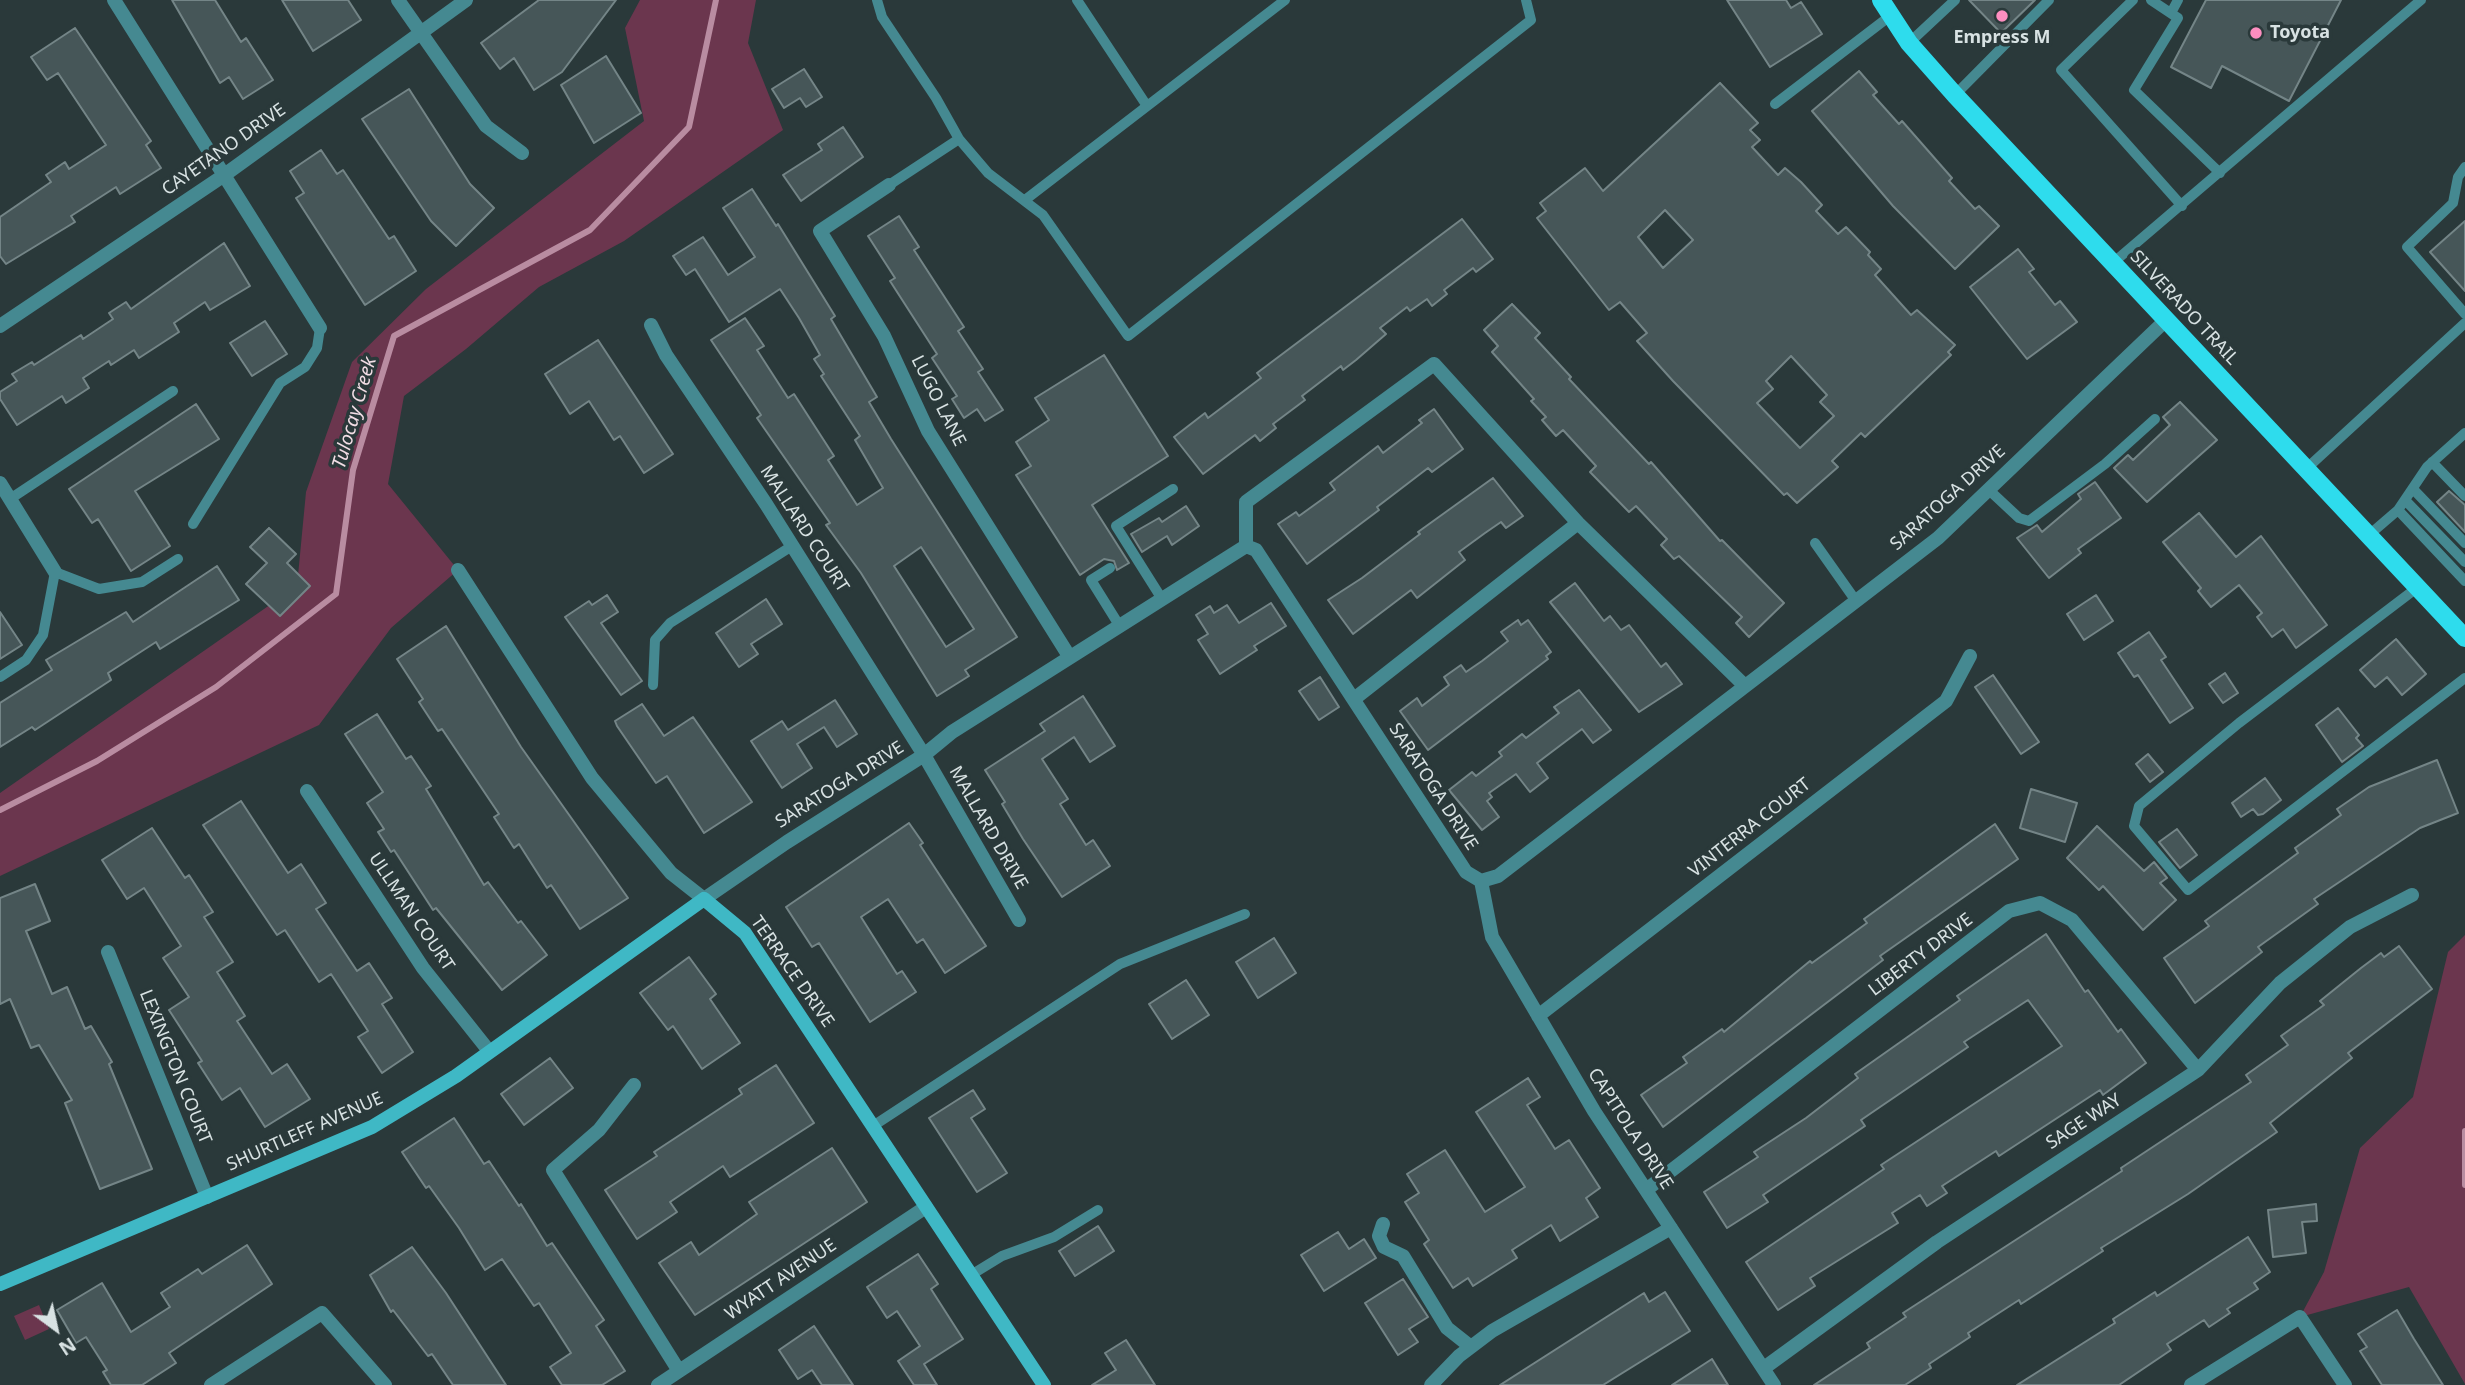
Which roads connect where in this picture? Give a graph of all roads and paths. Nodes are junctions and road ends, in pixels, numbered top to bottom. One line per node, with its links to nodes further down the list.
1 (114, 0): 25 (street)
2 (398, 0): 16 (street)
3 (466, 0): 16 (street, CAYETANO DRIVE)
4 (877, 0): 21 (lane)
5 (1077, 0): 20 (lane)
6 (1285, 0): 20 (lane)
7 (1526, 0): 27 (lane)
8 (1955, 0): 17 (lane)
9 (2049, 0): 18 (lane)
10 (2133, 0): 28 (lane)
11 (2151, 0): 15 (lane)
12 (2178, 0): 15 (lane)
13 (2421, 0): 24 (lane)
14 (1886, 8): 17 (main road, SILVERADO TRAIL); 19 (lane)
15 (2171, 13): 24 (lane)
16 (421, 35): 22 (street); 25 (street, CAYETANO DRIVE)
17 (1909, 43): 18 (main road, SILVERADO TRAIL)
18 (1955, 95): 29 (main road, SILVERADO TRAIL)
19 (1775, 104)
20 (1147, 106): 27 (lane)
21 (959, 139): 26 (lane); 27 (lane)
22 (522, 153)
23 (2465, 167): 30 (lane)
24 (2220, 173): 28 (lane)
25 (223, 177): 34 (street, CAYETANO DRIVE); 35 (street)
26 (890, 186): 67 (street, LUGO LANE)
27 (1026, 200)
28 (2182, 206): 29 (lane)
29 (2114, 262): 31 (main road, SILVERADO TRAIL)
30 (2465, 314)
31 (2166, 320): 40 (main road, SILVERADO TRAIL); 44 (street, SARATOGA DRIVE)
32 (2465, 323): 40 (lane)
33 (651, 324): 54 (street, MALLARD COURT)
34 (0, 326)
35 (320, 328): 50 (lane)
36 (173, 391): 46 (lane)
37 (2155, 419): 44 (lane)
38 (2465, 433): 39 (lane)
39 (2432, 462): 43 (lane); 45 (lane)
40 (2306, 469): 51 (main road, SILVERADO TRAIL)
41 (0, 483): 46 (street)
42 (1174, 489): 63 (lane)
43 (2413, 489): 47 (lane); 53 (lane)
44 (1989, 490): 64 (street, SARATOGA DRIVE)
45 (2465, 496)
46 (10, 499): 60 (street)
47 (2405, 500): 48 (lane); 57 (lane)
48 (2398, 510): 51 (lane); 61 (lane)
49 (1578, 523): 55 (street); 72 (street); 73 (street)
50 (193, 524)
51 (2369, 535): 62 (main road, SILVERADO TRAIL)
52 (1815, 543): 64 (lane)
53 (2465, 543)
54 (792, 546): 71 (lane); 74 (street, MALLARD COURT)
55 (1246, 546): 63 (street, SARATOGA DRIVE); 73 (street, SARATOGA DRIVE)
56 (178, 559): 60 (lane)
57 (2465, 562)
58 (1110, 568): 65 (lane)
59 (458, 570): 78 (street, TERRACE DRIVE)
60 (55, 572): 69 (lane)
61 (2465, 580)
62 (2418, 587): 66 (main road, SILVERADO TRAIL); 70 (lane)
63 (1162, 599): 65 (street, SARATOGA DRIVE)
64 (1856, 601): 72 (street, SARATOGA DRIVE)
65 (1119, 625): 67 (street, SARATOGA DRIVE)
66 (2462, 627)
67 (1069, 656): 74 (street, SARATOGA DRIVE)
68 (1970, 656): 82 (street, VINTERRA COURT)
69 (0, 677)
70 (2465, 678)
71 (653, 685)
72 (1745, 686): 76 (street, SARATOGA DRIVE)
73 (1353, 699): 76 (street, SARATOGA DRIVE)
74 (924, 754): 78 (street, SARATOGA DRIVE); 80 (street, MALLARD DRIVE)
75 (307, 791): 83 (street, ULLMAN COURT)
76 (1481, 881): 82 (street, CAPITOLA DRIVE)
77 (2412, 895): 84 (street, SAGE WAY)
78 (704, 899): 83 (street, SHURTLEFF AVENUE); 86 (street, TERRACE DRIVE)
79 (1245, 914): 86 (lane)
80 (1019, 920)
81 (108, 952): 88 (street, LEXINGTON COURT)
82 (1538, 1016): 87 (street, CAPITOLA DRIVE)
83 (489, 1051): 88 (street, SHURTLEFF AVENUE)
84 (2198, 1070): 87 (street, LIBERTY DRIVE); 96 (street, SAGE WAY)
85 (634, 1085): 97 (street)
86 (873, 1126): 89 (street, TERRACE DRIVE)
87 (1646, 1190): 92 (street, CAPITOLA DRIVE)
88 (206, 1197): 94 (street, SHURTLEFF AVENUE)
89 (926, 1207): 93 (street, TERRACE DRIVE); 97 (street, WYATT AVENUE)
90 (1098, 1210): 93 (lane)
91 (1383, 1224): 95 (street)
92 (1671, 1227): 95 (street); 96 (street, CAPITOLA DRIVE)
93 (971, 1275): 101 (street, TERRACE DRIVE)
94 (0, 1284)
95 (1471, 1347): 102 (street)
96 (1764, 1368): 103 (street, CAPITOLA DRIVE)
97 (679, 1371): 100 (street, WYATT AVENUE)
98 (211, 1385): 99 (street)
99 (385, 1385)
100 (658, 1385)
101 (1044, 1385)
102 (1431, 1385)
103 (1774, 1385)
104 (2191, 1385): 105 (street)
105 (2344, 1385)

